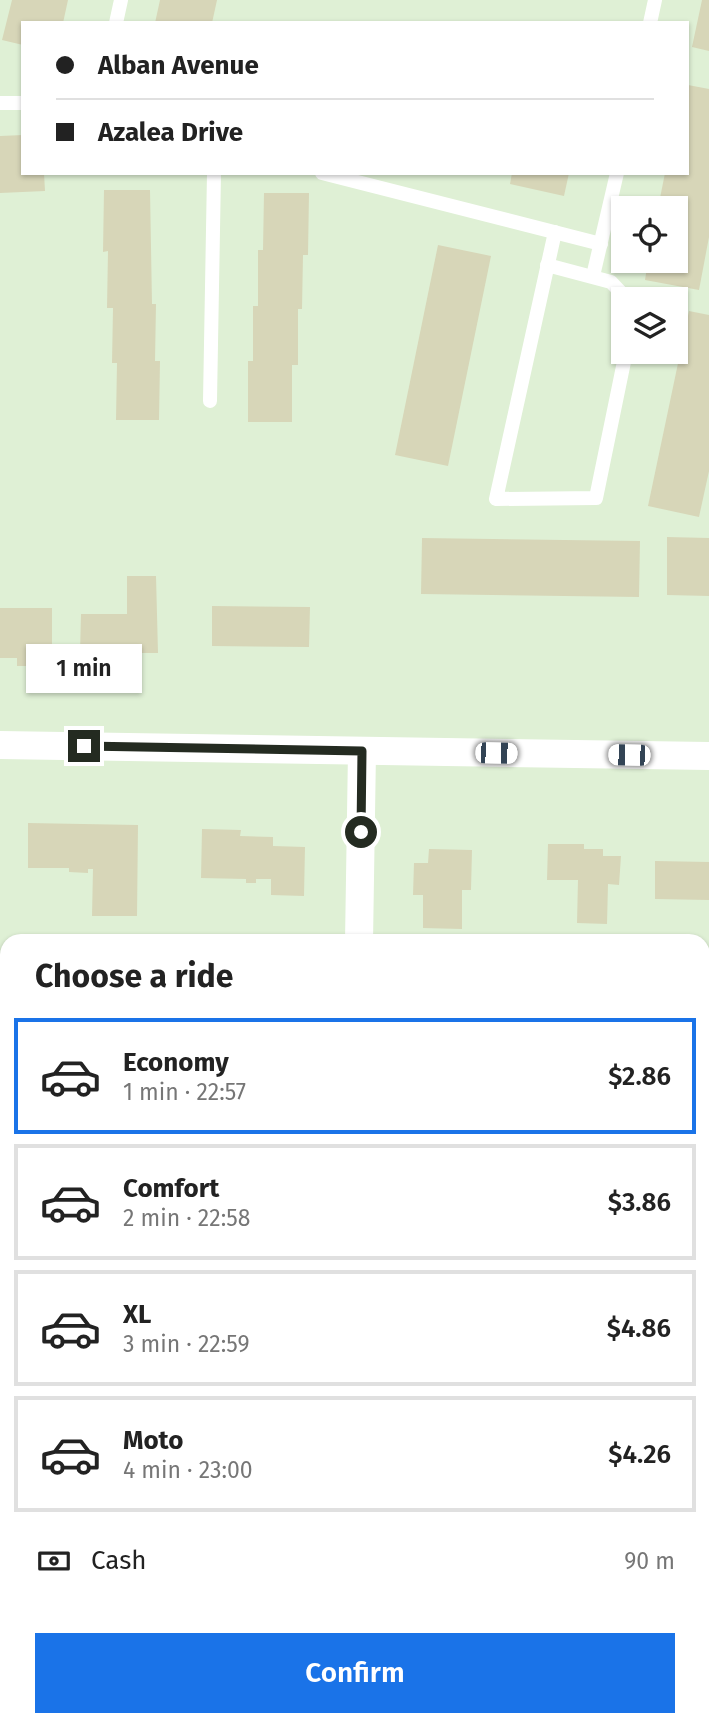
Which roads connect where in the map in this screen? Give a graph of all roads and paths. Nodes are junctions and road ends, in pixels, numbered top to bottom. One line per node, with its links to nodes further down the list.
1 (121, 0): 3 (lane)
2 (655, 0): 4 (lane)
3 (116, 21)
4 (650, 21)
5 (0, 103): 6 (lane)
6 (21, 103)
7 (214, 175): 16 (lane)
8 (330, 175): 10 (lane)
9 (617, 175): 11 (lane)
10 (555, 232): 11 (lane); 12 (lane)
11 (601, 244): 13 (lane)
12 (547, 265): 13 (lane); 15 (lane)
13 (593, 276): 14 (lane)
14 (616, 287)
15 (624, 364)
16 (210, 401)
17 (0, 745): 18 (street)
18 (362, 751): 19 (street); 20 (street)
19 (709, 756)
20 (359, 934)

